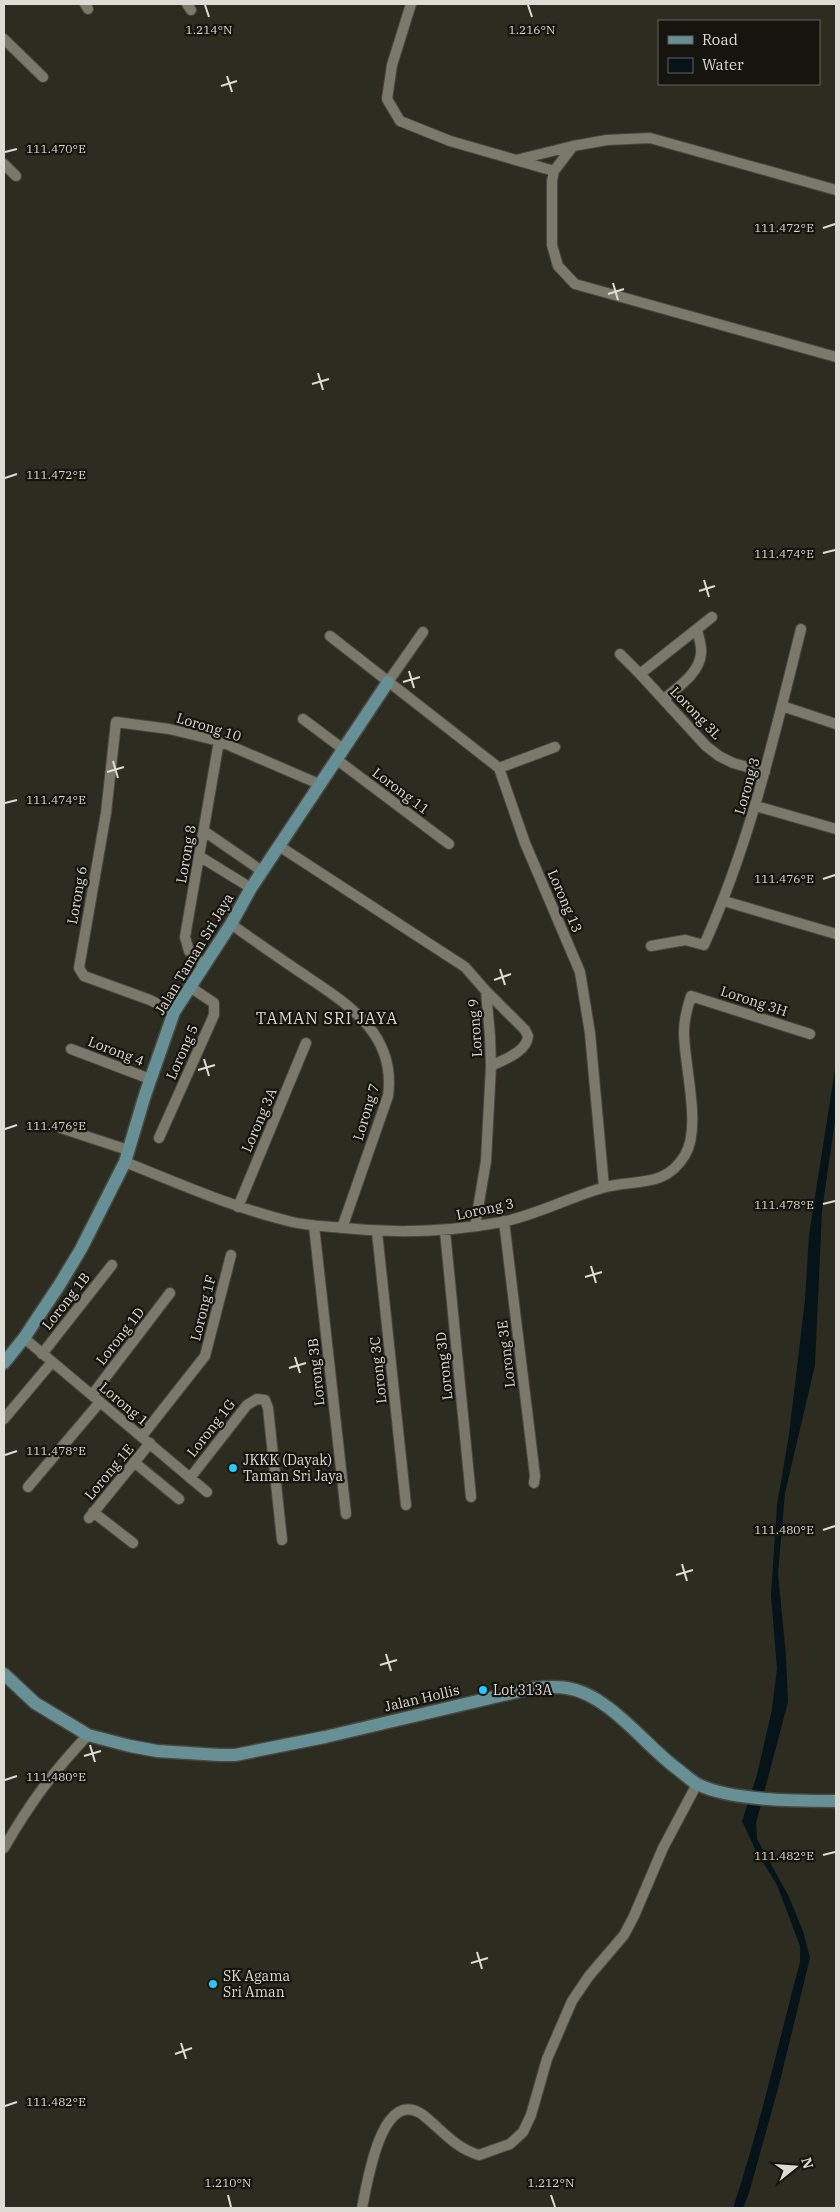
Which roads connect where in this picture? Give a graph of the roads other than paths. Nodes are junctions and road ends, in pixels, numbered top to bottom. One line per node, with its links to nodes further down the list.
1 (411, 4): 5 (street)
2 (4, 39): 3 (street)
3 (43, 77)
4 (573, 146): 5 (street); 7 (street); 9 (street)
5 (515, 160): 7 (street)
6 (4, 164): 8 (street)
7 (554, 171): 10 (street)
8 (16, 176)
9 (836, 190)
10 (836, 357)
11 (712, 617): 12 (street)
12 (697, 629): 17 (street); 19 (street)
13 (801, 630): 20 (street, Lorong 3)
14 (423, 632): 18 (street)
15 (330, 636): 18 (street)
16 (620, 654): 17 (street, Lorong 3L)
17 (640, 674): 19 (street, Lorong 3L)
18 (388, 682): 26 (main road, Jalan Taman Sri Jaya); 27 (street)
19 (664, 699): 28 (street, Lorong 3L)
20 (782, 706): 23 (street); 28 (street, Lorong 3)
21 (303, 719): 26 (street, Lorong 11)
22 (116, 722): 24 (street, Lorong 10); 46 (street, Lorong 6)
23 (836, 724)
24 (219, 741): 29 (street, Lorong 10); 32 (street, Lorong 8)
25 (555, 747): 27 (street)
26 (340, 754): 29 (main road, Jalan Taman Sri Jaya); 33 (street, Lorong 11)
27 (499, 768): 55 (street, Lorong 13)
28 (765, 772): 30 (street, Lorong 3)
29 (319, 784): 34 (main road, Jalan Taman Sri Jaya)
30 (756, 806): 31 (street); 38 (street, Lorong 3)
31 (836, 829)
32 (204, 831): 35 (street, Lorong 8); 36 (street)
33 (449, 844)
34 (279, 846): 36 (main road, Jalan Taman Sri Jaya); 44 (street, Lorong 9)
35 (199, 856): 37 (street); 42 (street, Lorong 8)
36 (262, 871): 37 (main road, Jalan Taman Sri Jaya)
37 (251, 888): 39 (main road, Jalan Taman Sri Jaya)
38 (724, 901): 40 (street); 41 (street, Lorong 3)
39 (231, 924): 42 (main road, Jalan Taman Sri Jaya); 60 (street, Lorong 7)
40 (836, 934)
41 (651, 946)
42 (204, 965): 43 (main road, Jalan Taman Sri Jaya)
43 (190, 987): 46 (main road, Jalan Taman Sri Jaya); 53 (street, Lorong 5)
44 (486, 991): 50 (street, Lorong 9); 50 (street)
45 (691, 996): 47 (street, Lorong 3H); 55 (street, Lorong 3)
46 (174, 1012): 51 (main road, Jalan Taman Sri Jaya)
47 (810, 1034)
48 (306, 1044): 56 (street, Lorong 3A)
49 (71, 1049): 51 (street, Lorong 4)
50 (491, 1066): 59 (street, Lorong 9)
51 (150, 1079): 54 (main road, Jalan Taman Sri Jaya)
52 (61, 1128): 54 (street, Lorong 3)
53 (159, 1138)
54 (126, 1156): 56 (street, Lorong 3); 66 (main road, Jalan Taman Sri Jaya)
55 (604, 1187): 57 (street, Lorong 3)
56 (238, 1207): 58 (street, Lorong 3)
57 (504, 1222): 59 (street, Lorong 3); 75 (street, Lorong 3E)
58 (314, 1226): 60 (street, Lorong 3); 81 (street, Lorong 3B)
59 (475, 1226): 61 (street, Lorong 3)
60 (342, 1228): 62 (street, Lorong 3)
61 (445, 1231): 62 (street, Lorong 3); 78 (street, Lorong 3D)
62 (377, 1232): 80 (street, Lorong 3C)
63 (231, 1255): 72 (street, Lorong 1F)
64 (112, 1265): 67 (street, Lorong 1B)
65 (170, 1293): 70 (street, Lorong 1D)
66 (24, 1338): 67 (street, Lorong 1); 68 (main road, Jalan Taman Sri Jaya)
67 (42, 1354): 69 (street, Lorong 1)
68 (4, 1362)
69 (52, 1362): 70 (street, Lorong 1); 71 (street)
70 (96, 1398): 72 (street, Lorong 1); 76 (street, Lorong 1D)
71 (4, 1420)
72 (146, 1440): 73 (street, Lorong 1E); 74 (street, Lorong 1)
73 (134, 1462): 79 (street); 83 (street, Lorong 1E)
74 (190, 1478): 77 (street, Lorong 1); 82 (street, Lorong 1G)
75 (534, 1483)
76 (28, 1487)
77 (207, 1492)
78 (471, 1497)
79 (179, 1499)
80 (406, 1505)
81 (346, 1514)
82 (282, 1540)
83 (133, 1544)
84 (4, 1674): 85 (main road, Jalan Hollis)
85 (88, 1735): 86 (main road, Jalan Hollis); 88 (street)
86 (697, 1784): 87 (main road, Jalan Hollis); 89 (street)
87 (836, 1801)
88 (4, 1848)
89 (362, 2208)

